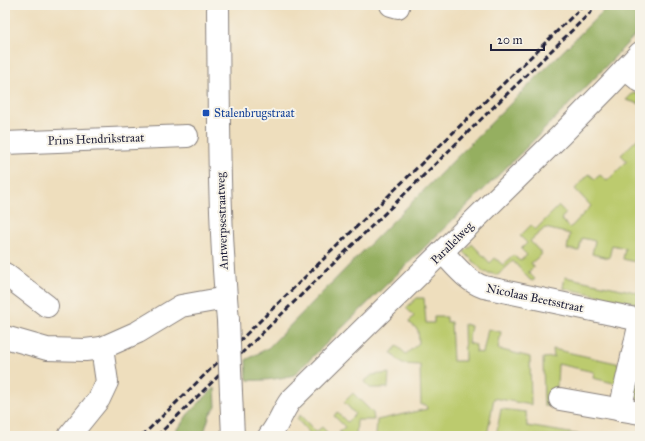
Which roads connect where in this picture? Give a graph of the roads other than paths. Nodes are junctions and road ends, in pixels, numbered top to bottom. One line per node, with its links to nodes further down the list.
1 (218, 5): 8 (street, Antwerpsestraatweg)
2 (640, 53): 3 (street, Parallelweg)
3 (632, 75): 6 (street, Parallelweg)
4 (188, 136): 5 (street, Prins Hendrikstraat)
5 (5, 143)
6 (442, 252): 10 (street, Nicolaas Beetsstraat); 15 (street, Parallelweg)
7 (5, 274): 9 (street)
8 (226, 298): 12 (street); 17 (street, Antwerpsestraatweg, bridge)
9 (47, 306)
10 (640, 321): 14 (street)
11 (5, 337): 12 (street)
12 (102, 348): 16 (street)
13 (560, 399): 14 (street)
14 (630, 411)
15 (274, 435)
16 (69, 436)
17 (233, 436)

